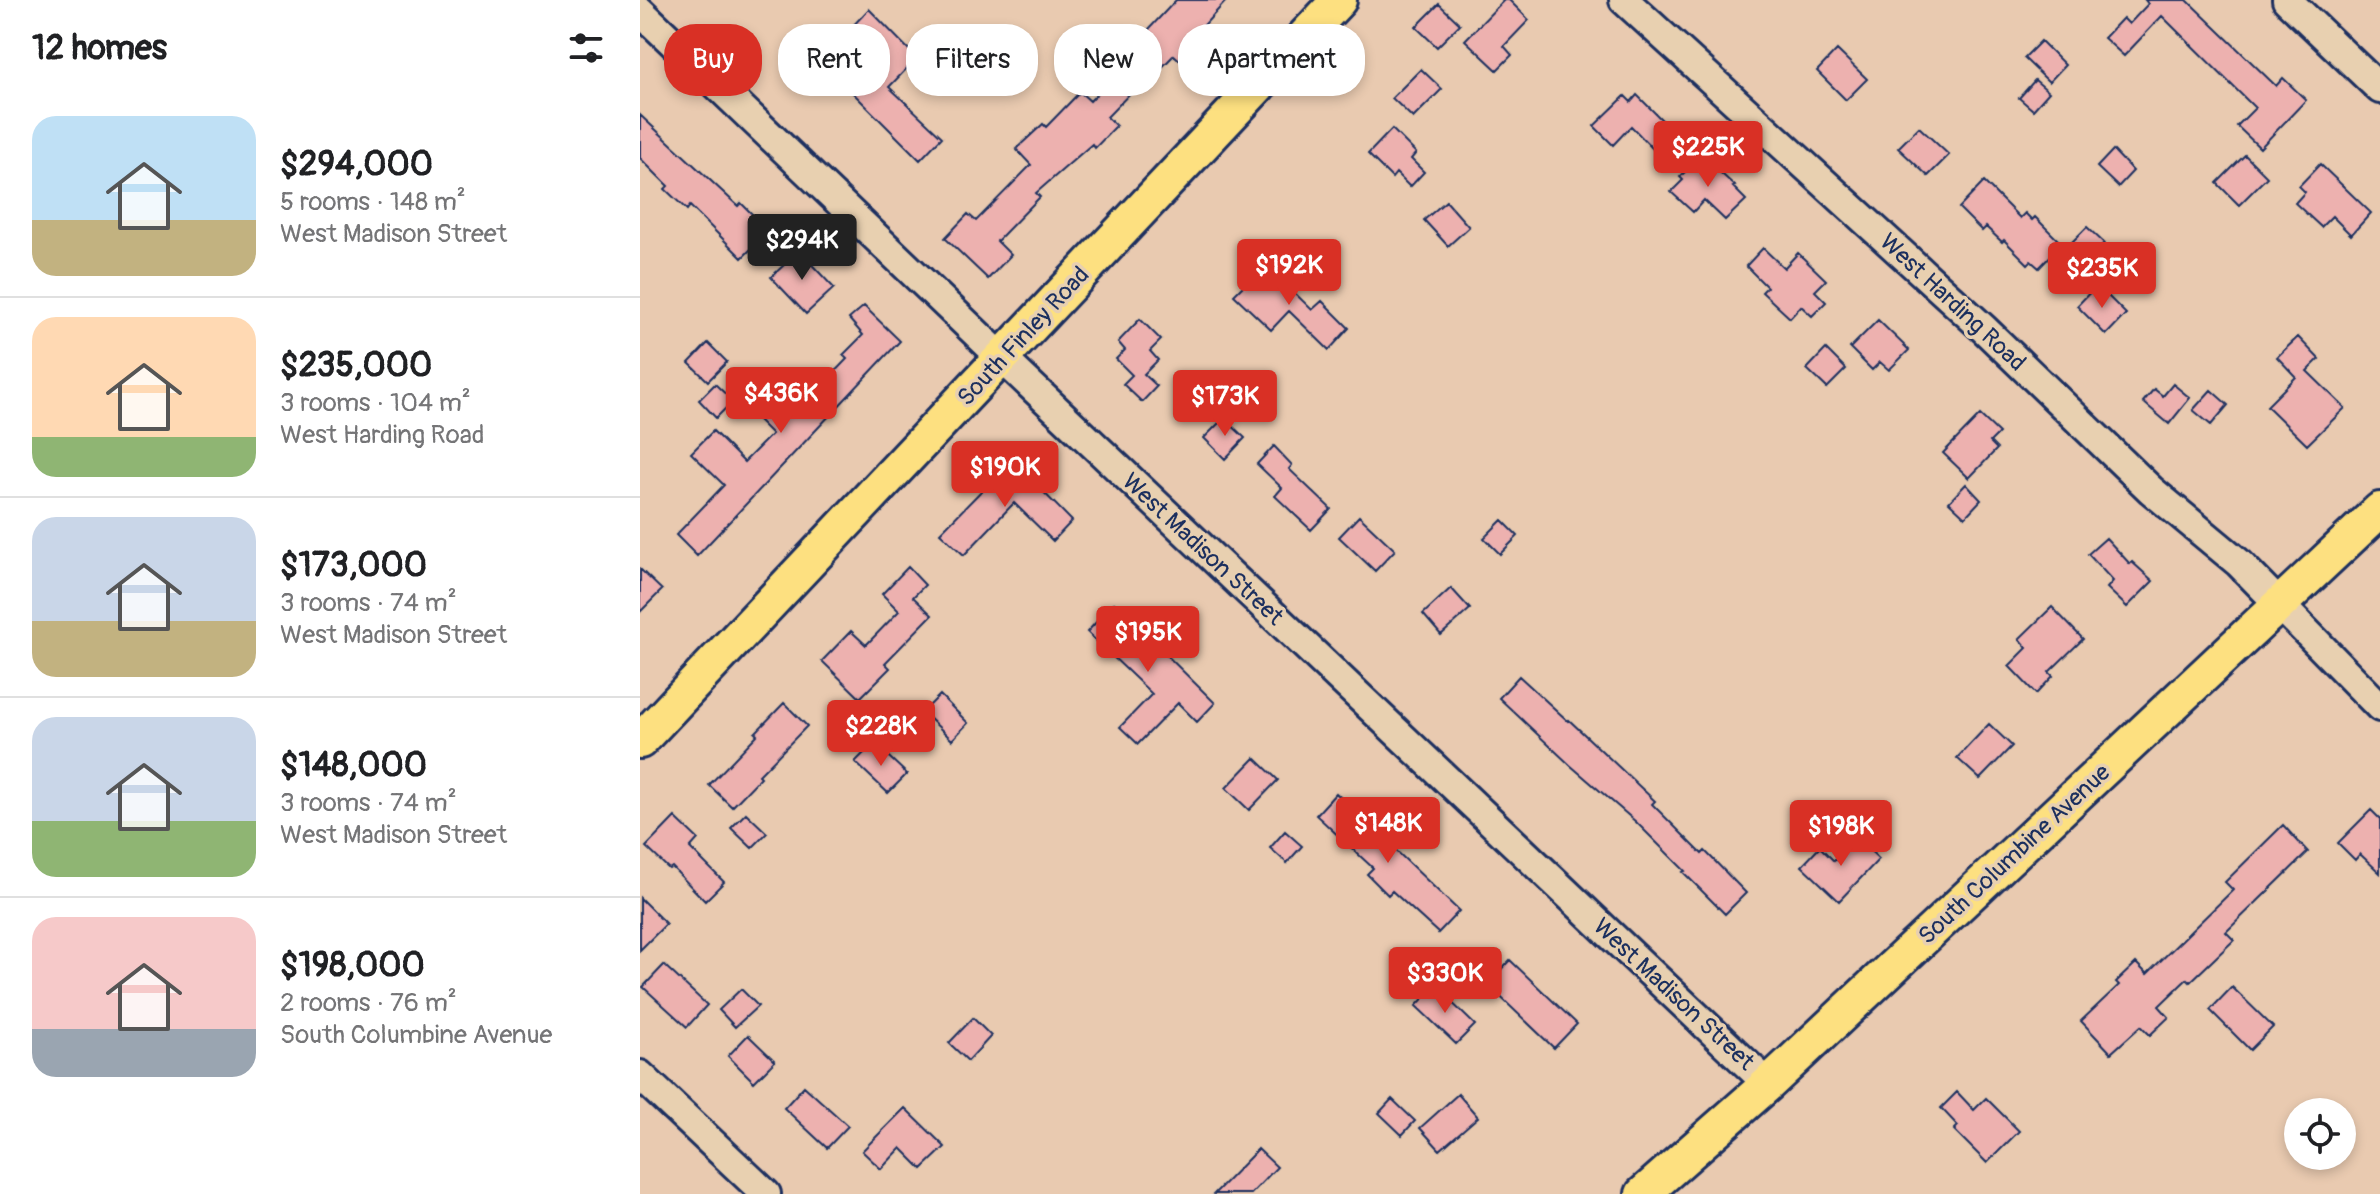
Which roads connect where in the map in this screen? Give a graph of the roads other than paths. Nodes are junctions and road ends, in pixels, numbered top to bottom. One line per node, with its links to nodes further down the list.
1 (1339, 0): 6 (main road, South Finley Road)
2 (1624, 0): 8 (street, West Harding Road)
3 (2287, 0): 5 (street)
4 (640, 11): 6 (street, West Madison Street)
5 (2380, 89)
6 (1002, 358): 10 (main road, South Finley Road); 12 (street, West Madison Street)
7 (2380, 510): 8 (main road, South Columbine Avenue)
8 (2281, 604): 9 (street, West Harding Road); 12 (main road, South Columbine Avenue)
9 (2380, 707)
10 (640, 741)
11 (640, 1075): 13 (street)
12 (1768, 1084): 14 (main road, South Columbine Avenue)
13 (766, 1194)
14 (1643, 1194)

